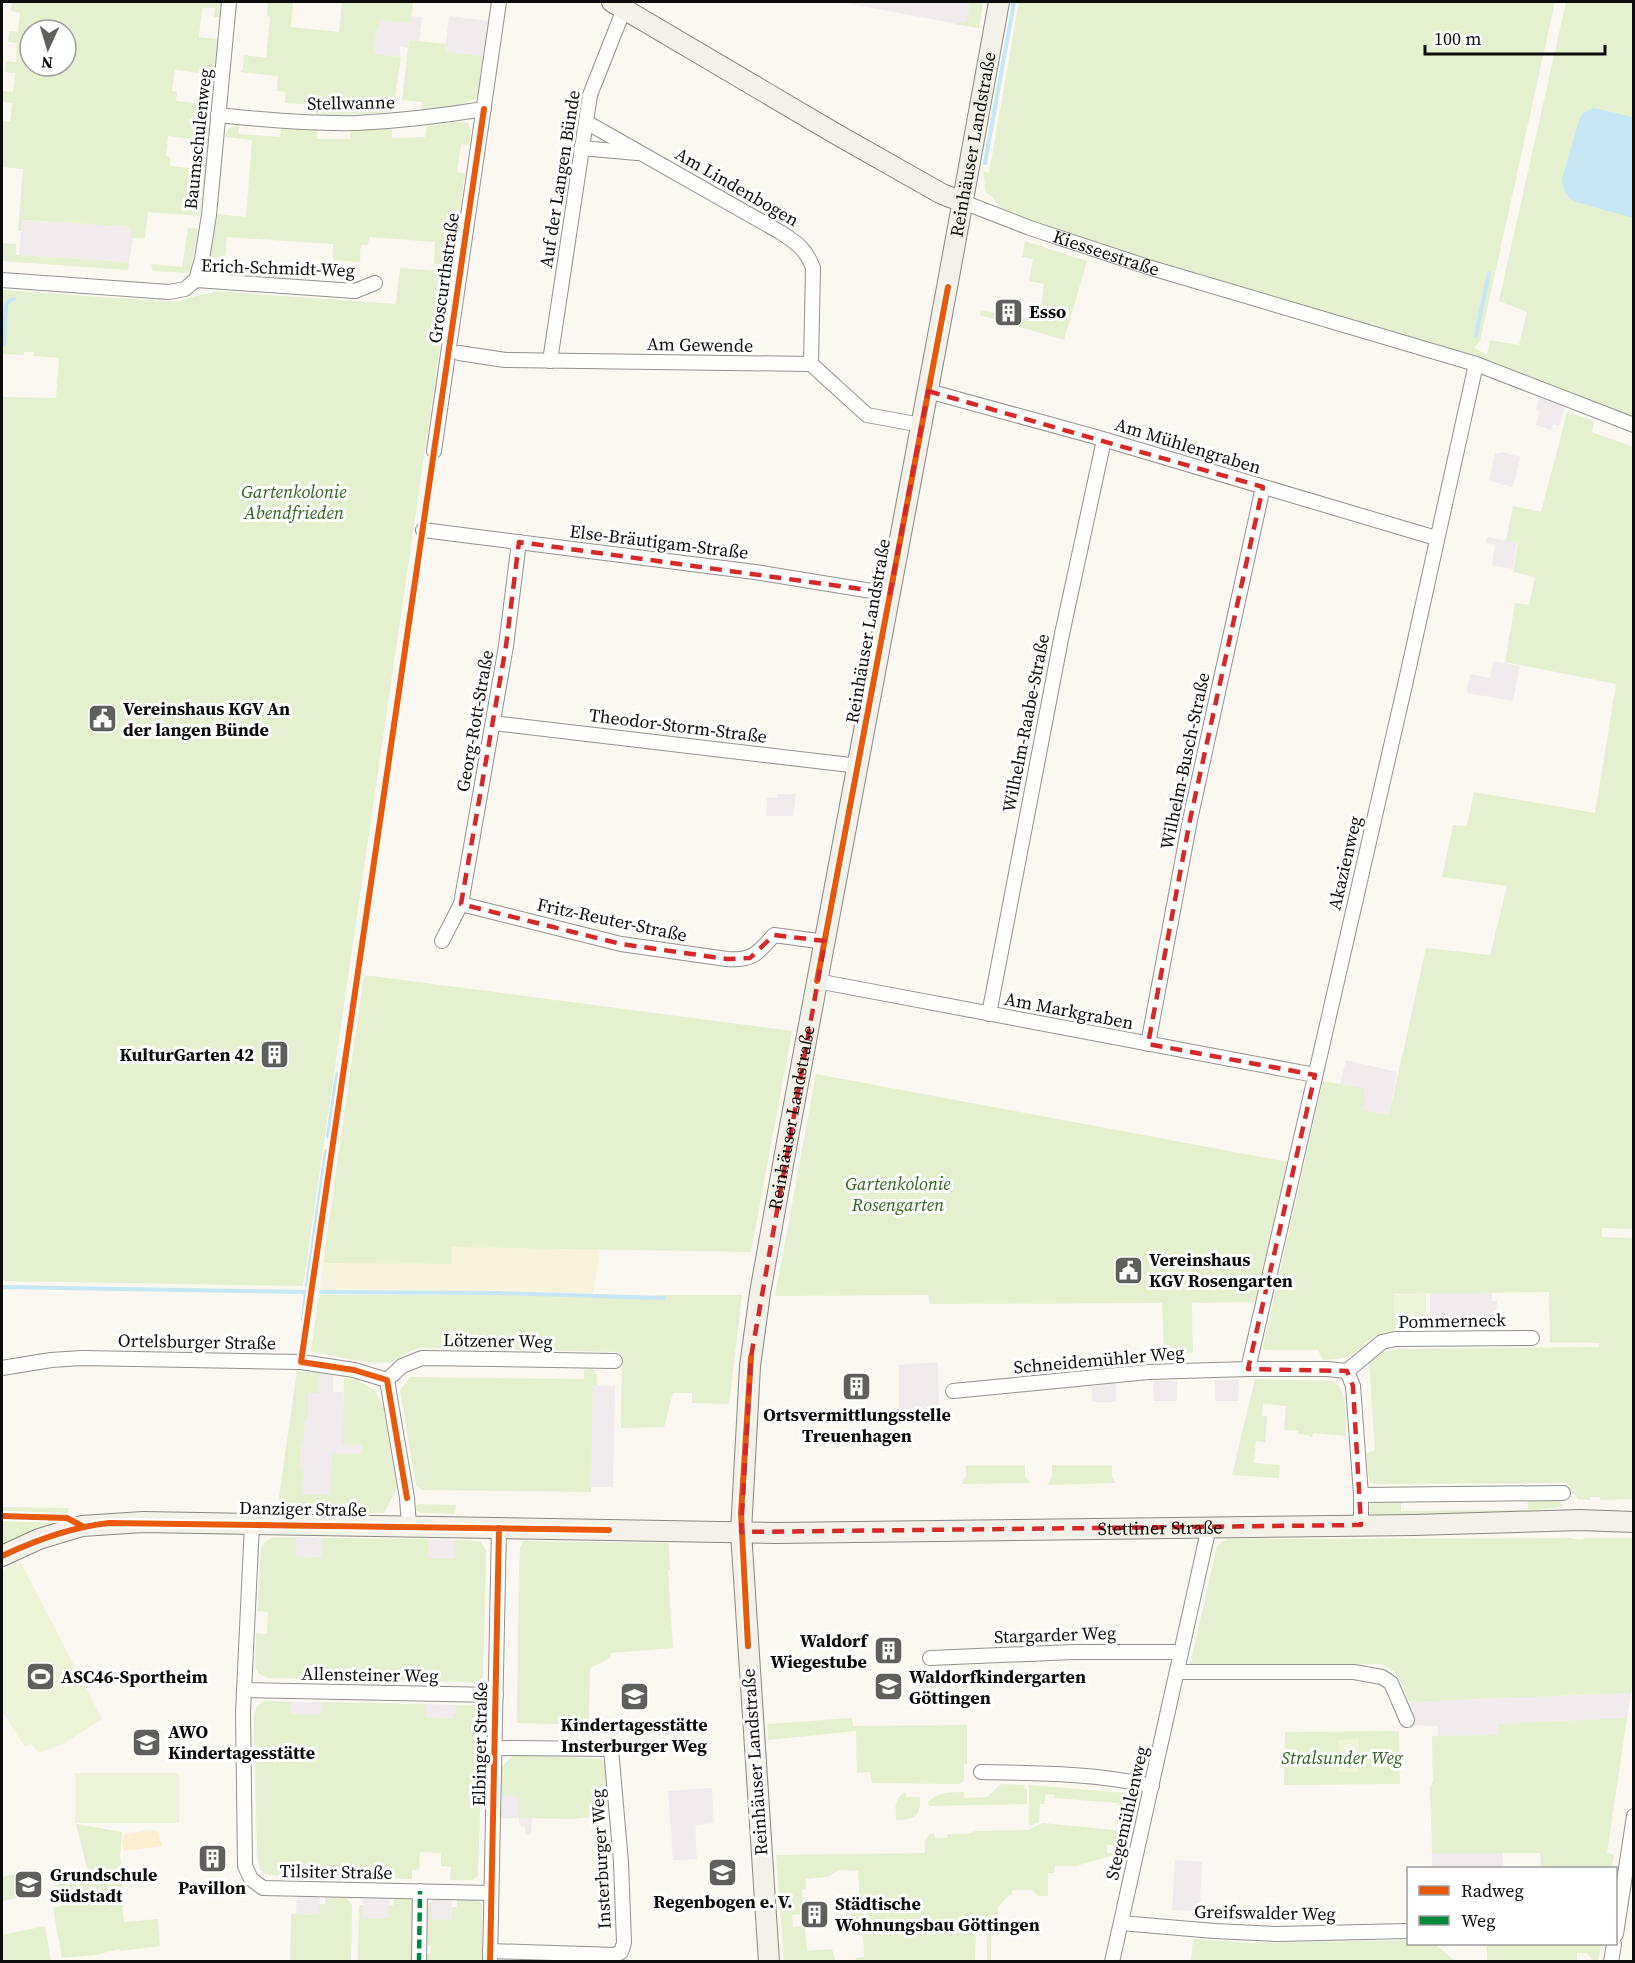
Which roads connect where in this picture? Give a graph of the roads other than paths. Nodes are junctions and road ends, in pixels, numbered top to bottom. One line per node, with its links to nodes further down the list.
1 (230, 2): 6 (street, Baumschulenweg)
2 (500, 2): 5 (street, Groscurthstraße)
3 (999, 2): 10 (street, Reinhäuser Landstraße)
4 (618, 5): 7 (street, Auf der Langen Bünde); 10 (street, Kiesseestraße)
5 (484, 110): 6 (street, Stellwanne); 22 (street, Groscurthstraße)
6 (218, 115): 12 (street, Baumschulenweg)
7 (586, 122): 8 (street, Auf der Langen Bünde); 9 (street, Am Lindenbogen)
8 (581, 147): 9 (street, Am Lindenbogen); 15 (street, Auf der Langen Bünde)
9 (642, 154): 16 (street, Am Lindenbogen)
10 (963, 202): 17 (street, Kiesseestraße); 18 (street, Reinhäuser Landstraße)
11 (2, 280): 12 (street, Erich-Schmidt-Weg)
12 (196, 280): 13 (street, Erich-Schmidt-Weg)
13 (375, 283)
14 (459, 353): 15 (street, Am Gewende)
15 (550, 361): 16 (street, Am Gewende)
16 (811, 364): 19 (street)
17 (1476, 364): 20 (street, Kiesseestraße); 25 (street, Akazienweg)
18 (928, 391): 19 (street, Reinhäuser Landstraße); 21 (street, Am Mühlengraben)
19 (921, 425): 27 (street, Reinhäuser Landstraße)
20 (1634, 425)
21 (1104, 440): 23 (street, Am Mühlengraben); 34 (street, Wilhelm-Raabe-Straße)
22 (434, 451)
23 (1263, 487): 25 (street, Am Mühlengraben); 35 (street, Wilhelm-Busch-Straße)
24 (423, 530): 26 (street, Else-Bräutigam-Straße)
25 (1436, 538): 36 (street, Akazienweg)
26 (519, 542): 27 (street, Else-Bräutigam-Straße); 28 (street, Georg-Rott-Straße)
27 (890, 594): 29 (street, Reinhäuser Landstraße)
28 (493, 723): 29 (street, Theodor-Storm-Straße); 30 (street, Georg-Rott-Straße)
29 (858, 766): 32 (street, Reinhäuser Landstraße)
30 (461, 904): 31 (street); 32 (street, Fritz-Reuter-Straße)
31 (442, 941)
32 (825, 942): 33 (street, Reinhäuser Landstraße)
33 (818, 981): 34 (street, Am Markgraben); 54 (street, Reinhäuser Landstraße)
34 (988, 1014): 35 (street, Am Markgraben)
35 (1148, 1044): 36 (street, Am Markgraben)
36 (1315, 1075): 40 (street, Akazienweg)
37 (1532, 1338): 41 (street, Pommerneck)
38 (615, 1361): 42 (street, Lötzener Weg)
39 (2, 1368): 42 (street, Ortelsburger Straße)
40 (1248, 1369): 41 (street); 43 (street, Schneidemühler Weg)
41 (1347, 1371): 45 (street)
42 (387, 1380): 50 (street)
43 (953, 1391)
44 (1563, 1493): 45 (street)
45 (1361, 1495): 51 (street)
46 (1634, 1515): 47 (street, Stettiner Straße)
47 (1580, 1520): 48 (street, Stettiner Straße); 51 (street, Stettiner Straße)
48 (1634, 1522)
49 (252, 1524): 50 (street, Danziger Straße); 55 (street, Danziger Straße); 59 (street, Tilsiter Straße)
50 (409, 1526): 53 (street, Danziger Straße)
51 (1361, 1526): 52 (street, Stettiner Straße)
52 (1209, 1527): 54 (street, Stettiner Straße); 56 (street, Stegemühlenweg)
53 (499, 1528): 54 (street, Danziger Straße); 60 (street, Elbinger Straße)
54 (741, 1532): 74 (street, Reinhäuser Landstraße)
55 (2, 1556)
56 (1182, 1652): 57 (street, Stargarder Weg); 58 (street, Stegemühlenweg)
57 (930, 1658)
58 (1177, 1672): 61 (street); 64 (street, Stegemühlenweg)
59 (244, 1690): 60 (street, Allensteiner Weg); 66 (street, Tilsiter Straße)
60 (496, 1695): 62 (street, Elbinger Straße)
61 (1407, 1720)
62 (494, 1748): 67 (street, Elbinger Straße); 72 (street, Insterburger Weg)
63 (981, 1772): 64 (street)
64 (1152, 1786): 68 (street, Stegemühlenweg)
65 (1634, 1816): 69 (street)
66 (420, 1891): 67 (street, Tilsiter Straße); 73 (street)
67 (491, 1893): 72 (street, Elbinger Straße)
68 (1121, 1923): 70 (street, Greifswalder Weg); 75 (street, Stegemühlenweg)
69 (1617, 1927)
70 (1407, 1931)
71 (1614, 1945): 76 (street)
72 (490, 1956)
73 (418, 1962)
74 (769, 1962)
75 (1112, 1962)
76 (1611, 1962)

